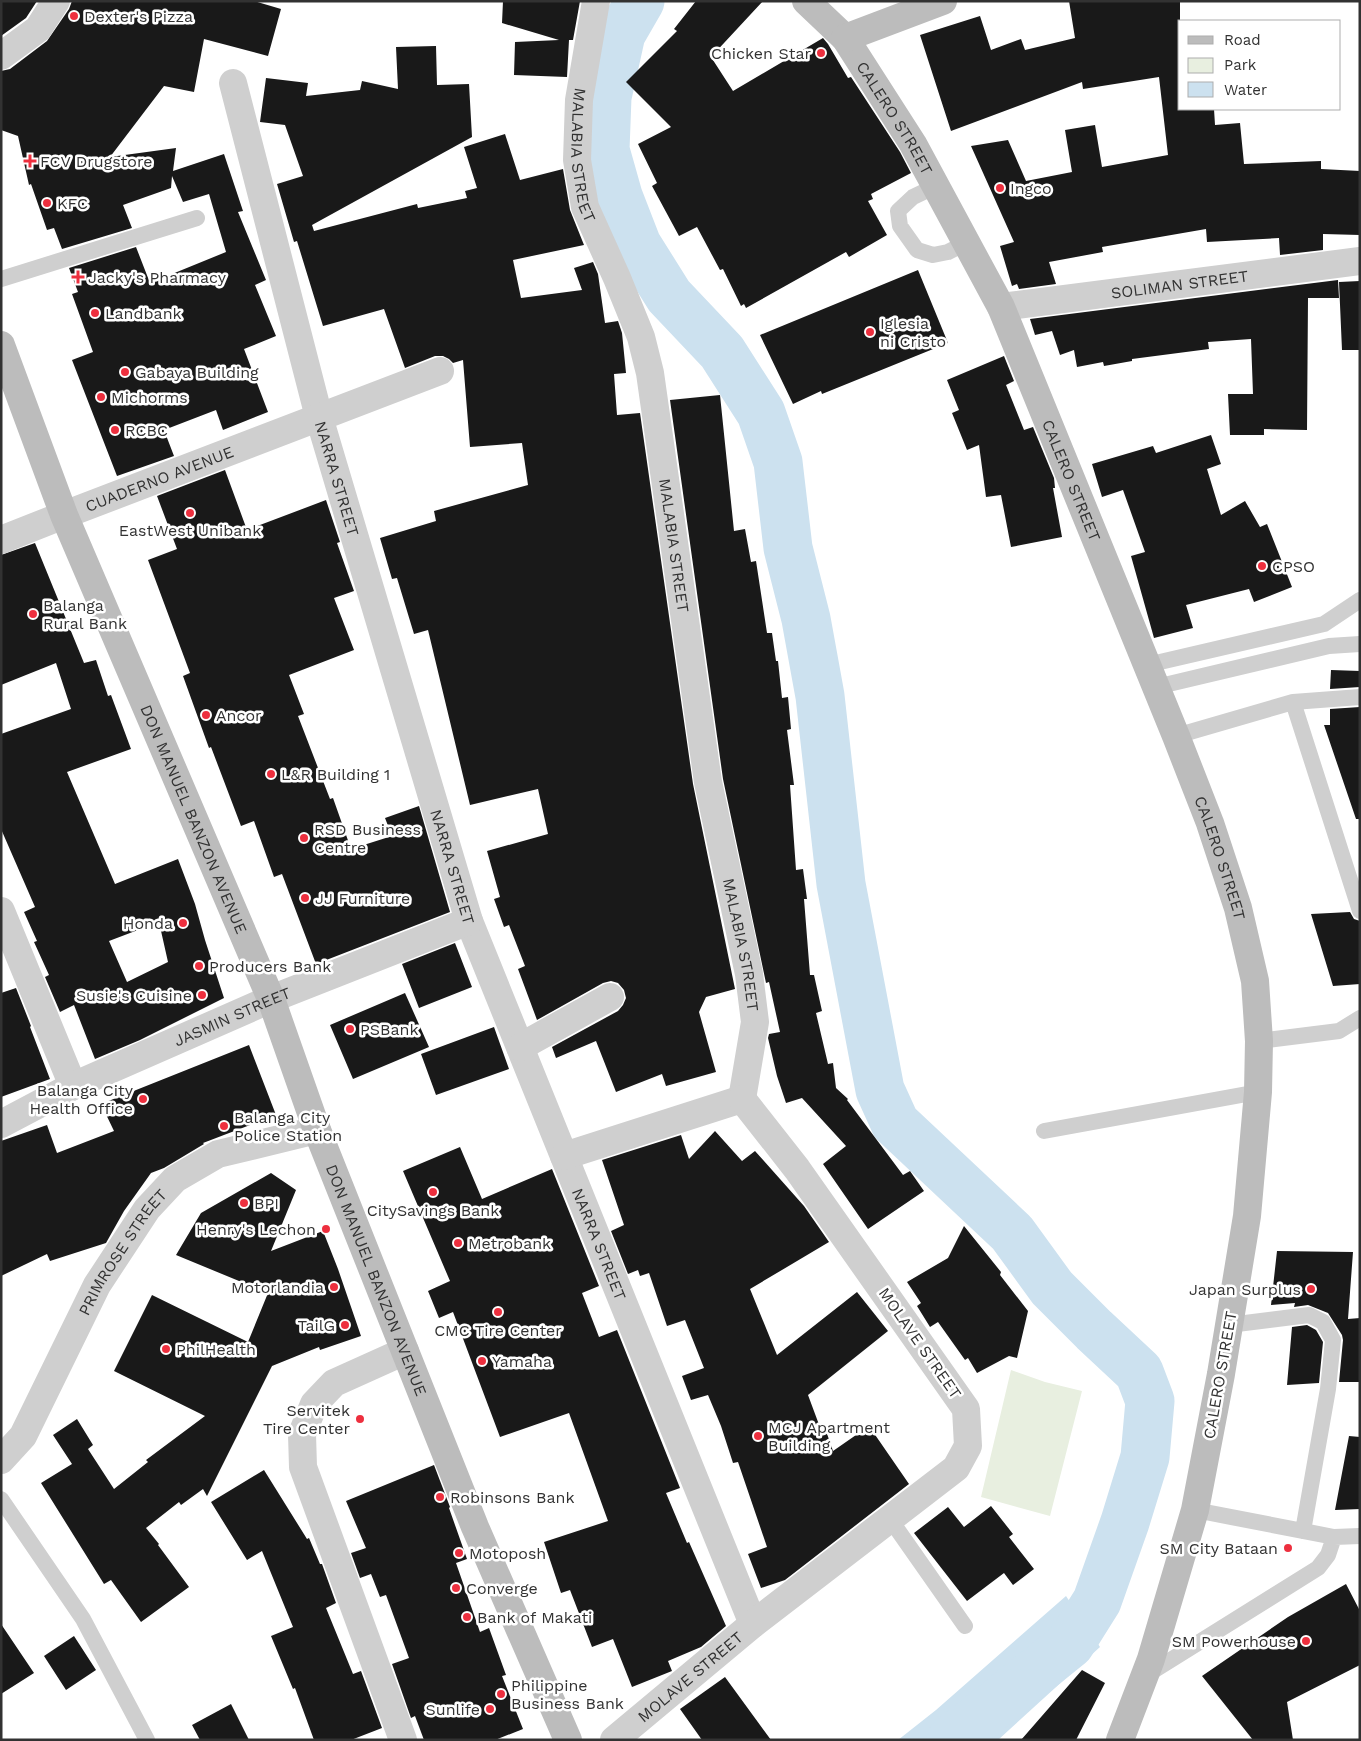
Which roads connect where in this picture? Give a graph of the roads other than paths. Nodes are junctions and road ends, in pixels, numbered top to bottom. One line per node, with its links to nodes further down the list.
1 (56, 1): 6 (street)
2 (596, 1): 35 (street, MALABIA STREET)
3 (806, 1): 5 (main road, CALERO STREET)
4 (943, 1): 5 (main road)
5 (845, 38): 8 (main road, CALERO STREET)
6 (1, 56)
7 (232, 83): 16 (street, NARRA STREET)
8 (936, 186): 10 (main road, CALERO STREET); 10 (lane)
9 (197, 218): 12 (lane)
10 (966, 243): 13 (main road, CALERO STREET)
11 (1360, 261): 13 (street, SOLIMAN STREET)
12 (1, 279)
13 (1000, 307): 21 (main road, CALERO STREET)
14 (1, 345): 17 (main road, DON MANUEL BANZON AVENUE)
15 (440, 371): 16 (street, CUADERNO AVENUE)
16 (319, 417): 17 (street, CUADERNO AVENUE); 27 (street, NARRA STREET)
17 (64, 515): 18 (street, CUADERNO AVENUE); 29 (main road, DON MANUEL BANZON AVENUE)
18 (1, 540)
19 (1360, 600): 21 (lane)
20 (1360, 644): 21 (lane)
21 (1151, 676): 24 (main road, CALERO STREET)
22 (1360, 697): 23 (lane)
23 (1293, 702): 24 (lane); 26 (lane)
24 (1176, 736): 31 (main road, CALERO STREET)
25 (1, 911): 33 (street)
26 (1360, 911)
27 (469, 921): 29 (street, JASMIN STREET); 32 (street, NARRA STREET)
28 (610, 997): 32 (street)
29 (271, 1000): 33 (street, JASMIN STREET); 37 (main road, DON MANUEL BANZON AVENUE)
30 (1360, 1018): 31 (lane)
31 (1260, 1041): 34 (main road, CALERO STREET)
32 (520, 1047): 39 (street, NARRA STREET)
33 (73, 1086): 36 (street, JASMIN STREET)
34 (1258, 1092): 38 (lane); 40 (main road, CALERO STREET)
35 (742, 1099): 39 (street); 45 (street, MOLAVE STREET)
36 (1, 1124)
37 (317, 1130): 41 (main road, DON MANUEL BANZON AVENUE); 42 (street, PRIMROSE STREET)
38 (1044, 1131)
39 (564, 1156): 49 (street, NARRA STREET)
40 (1229, 1325): 44 (main road, CALERO STREET); 46 (lane)
41 (405, 1351): 53 (street); 54 (main road, DON MANUEL BANZON AVENUE)
42 (1, 1460)
43 (1, 1499): 52 (lane)
44 (1195, 1510): 46 (lane); 51 (main road, CALERO STREET)
45 (890, 1518): 49 (street, MOLAVE STREET); 50 (lane)
46 (1303, 1531): 48 (lane)
47 (1360, 1536): 48 (lane)
48 (1334, 1537): 51 (lane)
49 (753, 1624): 55 (street, MOLAVE STREET)
50 (965, 1626)
51 (1144, 1676): 56 (main road, CALERO STREET)
52 (147, 1740)
53 (403, 1740)
54 (568, 1740)
55 (614, 1740)
56 (1120, 1740)

